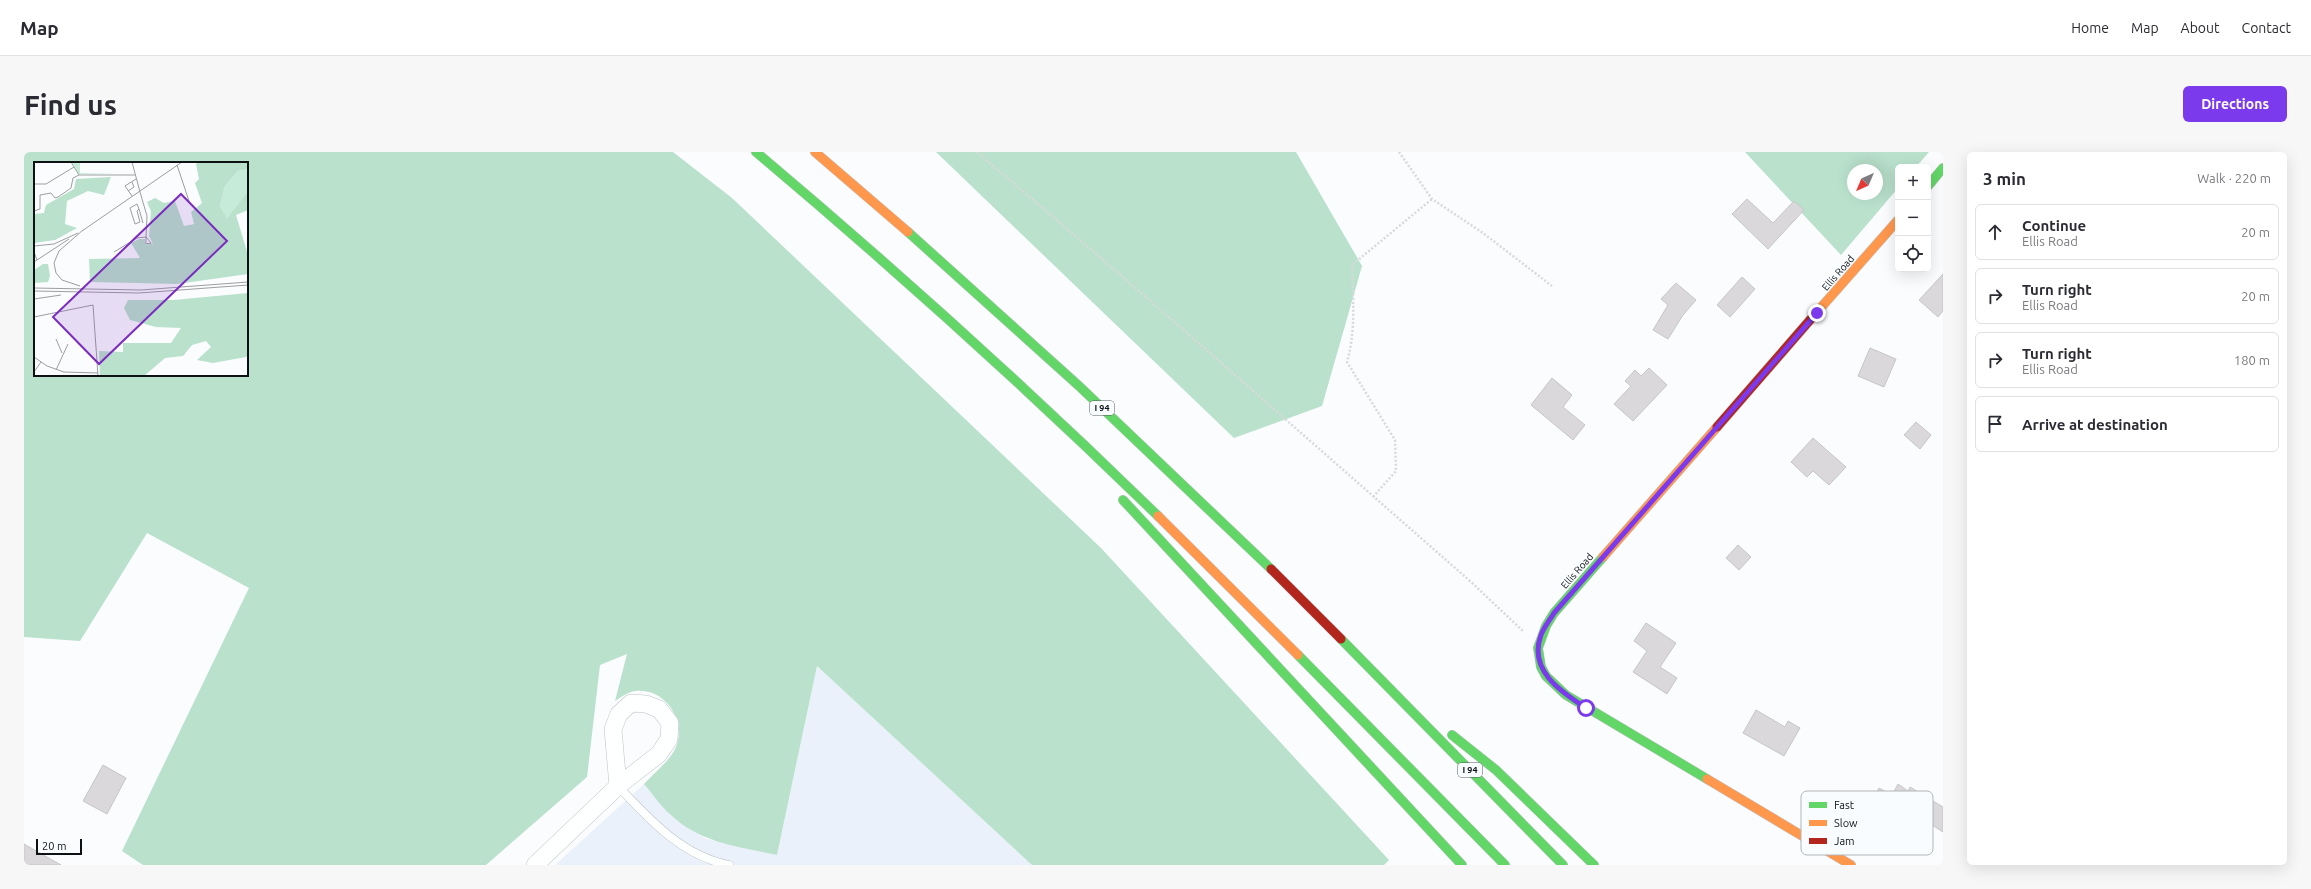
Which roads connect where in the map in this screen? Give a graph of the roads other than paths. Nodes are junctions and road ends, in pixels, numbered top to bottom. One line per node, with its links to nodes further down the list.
1 (756, 152): 6 (main road)
2 (815, 152): 9 (main road, I 94)
3 (1943, 168): 4 (main road)
4 (1931, 182)
5 (1895, 223): 11 (main road, Ellis Road)
6 (1059, 420): 7 (main road); 16 (main road)
7 (1095, 469)
8 (1116, 492): 15 (main road)
9 (1377, 676): 17 (main road, I 94); 18 (main road)
10 (618, 786): 10 (street); 13 (street); 14 (lane)
11 (1801, 835)
12 (1834, 855): 19 (main road, Ellis Road)
13 (535, 865)
14 (729, 865)
15 (1462, 865)
16 (1504, 865)
17 (1563, 865)
18 (1594, 865)
19 (1851, 865)

